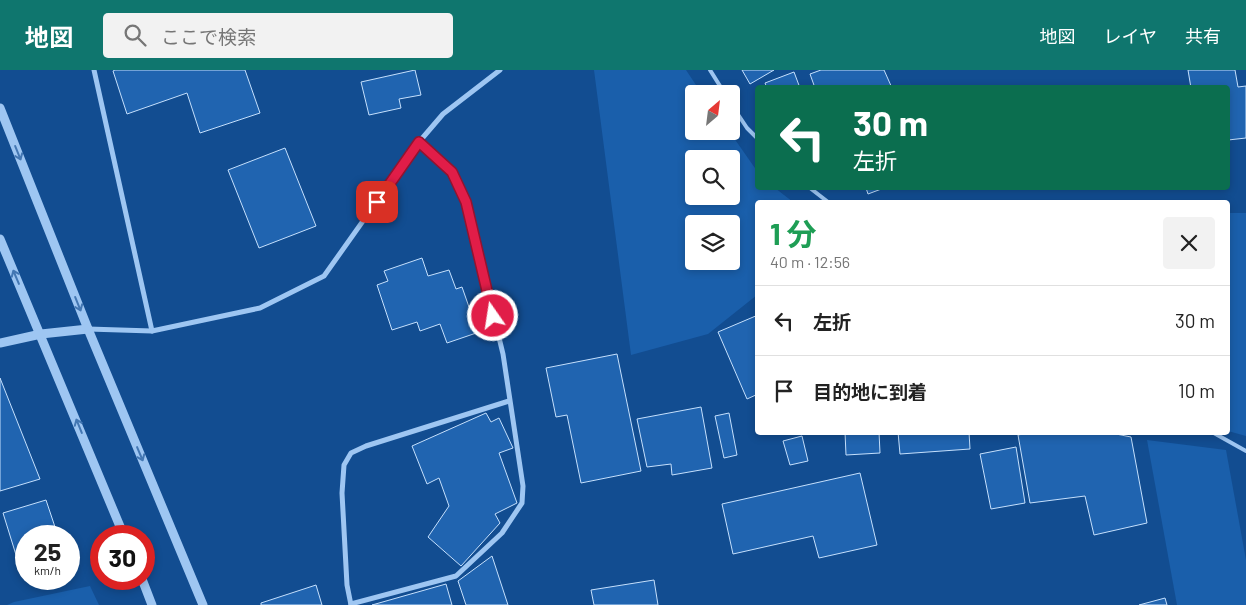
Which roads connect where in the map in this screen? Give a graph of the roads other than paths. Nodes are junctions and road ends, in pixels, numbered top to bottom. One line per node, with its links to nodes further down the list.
1 (94, 70): 13 (street)
2 (500, 70): 8 (street)
3 (710, 70): 4 (lane)
4 (719, 85)
5 (0, 108): 12 (street, one-way to 12)
6 (740, 118): 7 (lane)
7 (755, 136)
8 (419, 142): 13 (street); 16 (street)
9 (813, 190): 10 (lane)
10 (825, 200)
11 (0, 239): 14 (street, one-way to 11)
12 (88, 329): 13 (street); 14 (street); 22 (street, one-way to 22)
13 (152, 331)
14 (41, 334): 15 (street); 19 (street, one-way to 14)
15 (0, 343)
16 (509, 401): 23 (street); 23 (street)
17 (1217, 435): 18 (lane)
18 (1246, 451)
19 (119, 525)
20 (146, 590): 21 (street)
21 (152, 605)
22 (202, 605)
23 (351, 605)

